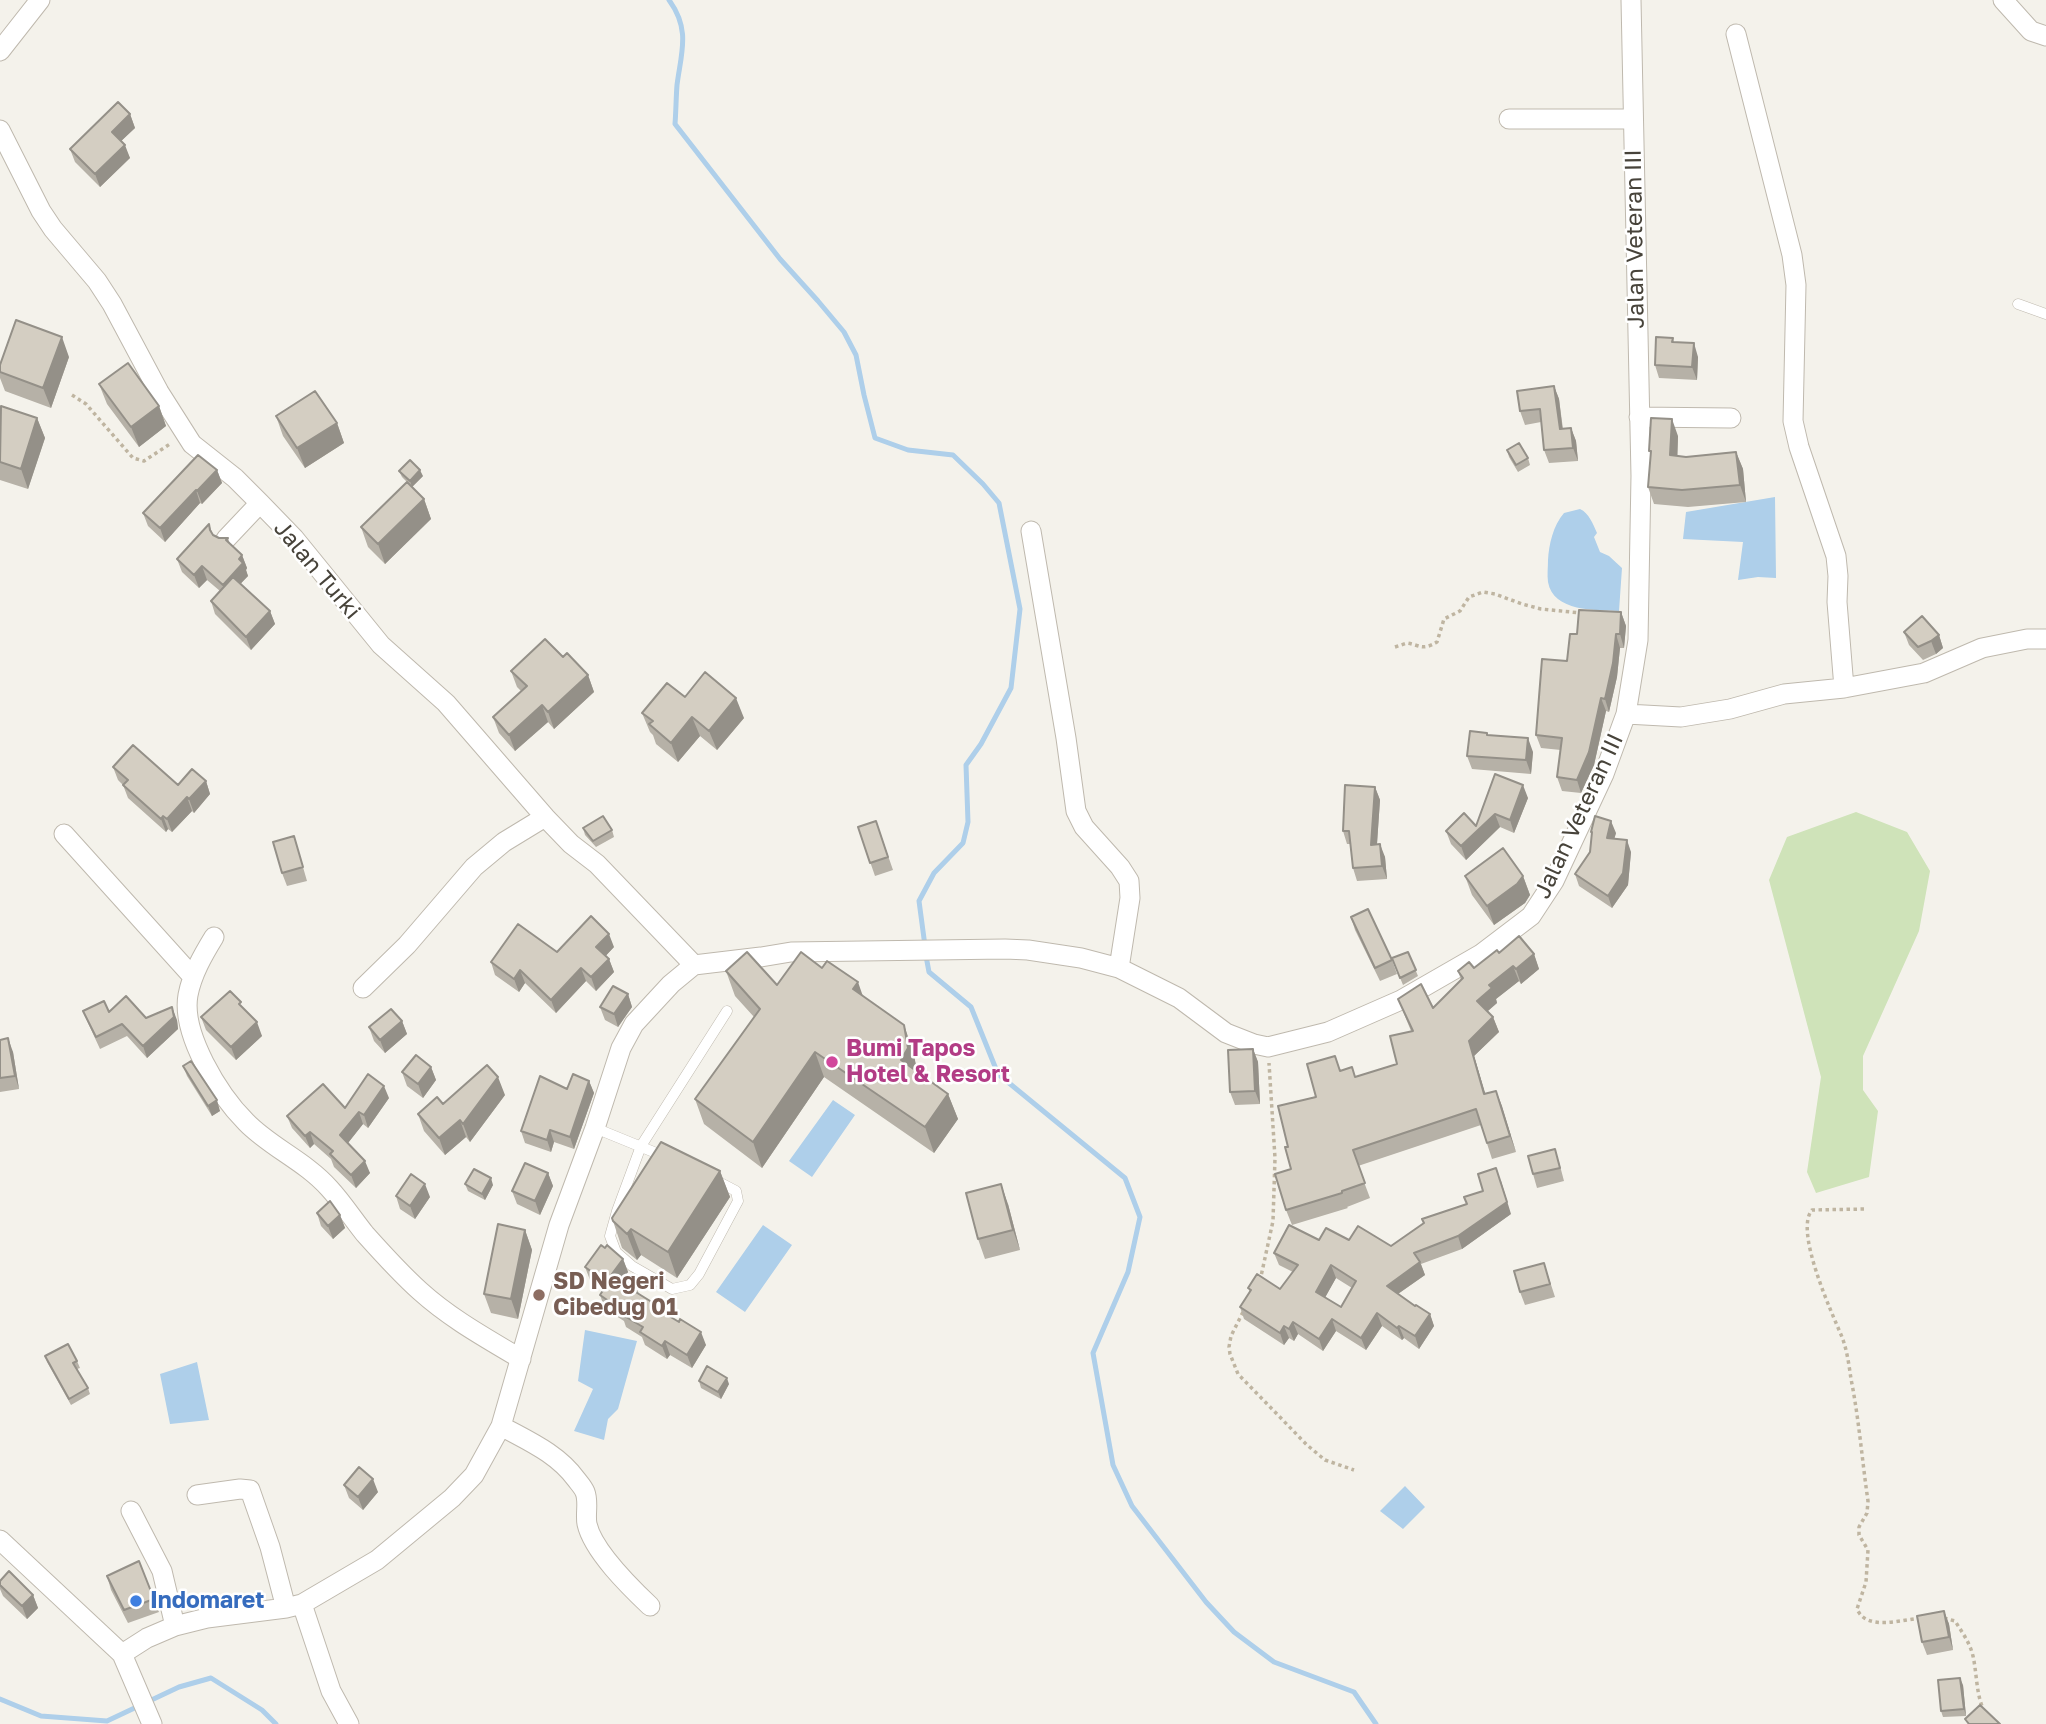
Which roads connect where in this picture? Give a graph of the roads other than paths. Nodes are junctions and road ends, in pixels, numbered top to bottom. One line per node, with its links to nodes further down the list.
1 (40, 0): 6 (street)
2 (1631, 0): 8 (street, Jalan Veteran III)
3 (2003, 0): 5 (street)
4 (1736, 34): 18 (street)
5 (2046, 36)
6 (0, 51)
7 (1509, 119): 8 (street)
8 (1633, 119): 12 (street, Jalan Veteran III)
9 (0, 130): 14 (street, Jalan Turki)
10 (2018, 304): 11 (lane)
11 (2046, 314)
12 (1639, 417): 13 (street); 19 (street, Jalan Veteran III)
13 (1731, 418)
14 (260, 503): 16 (street); 20 (street, Jalan Turki)
15 (1031, 531): 24 (street)
16 (226, 539)
17 (2046, 639): 18 (street)
18 (1844, 688): 19 (street)
19 (1626, 713): 24 (street, Jalan Veteran III)
20 (545, 817): 23 (street, Jalan Turki); 26 (street)
21 (64, 834): 25 (street)
22 (214, 937): 25 (street)
23 (694, 965): 24 (street); 28 (street)
24 (1119, 968)
25 (193, 977): 32 (street)
26 (363, 988)
27 (727, 1011): 29 (lane)
28 (595, 1128): 29 (lane); 32 (street)
29 (641, 1146): 30 (lane); 31 (lane)
30 (678, 1163)
31 (704, 1175)
32 (521, 1359): 33 (street)
33 (501, 1426): 37 (street); 38 (street)
34 (197, 1495): 37 (street)
35 (131, 1511): 39 (street)
36 (0, 1540): 40 (street)
37 (294, 1606): 39 (street); 42 (street)
38 (650, 1606)
39 (175, 1626): 40 (street)
40 (122, 1654): 41 (street)
41 (152, 1724)
42 (349, 1724)

